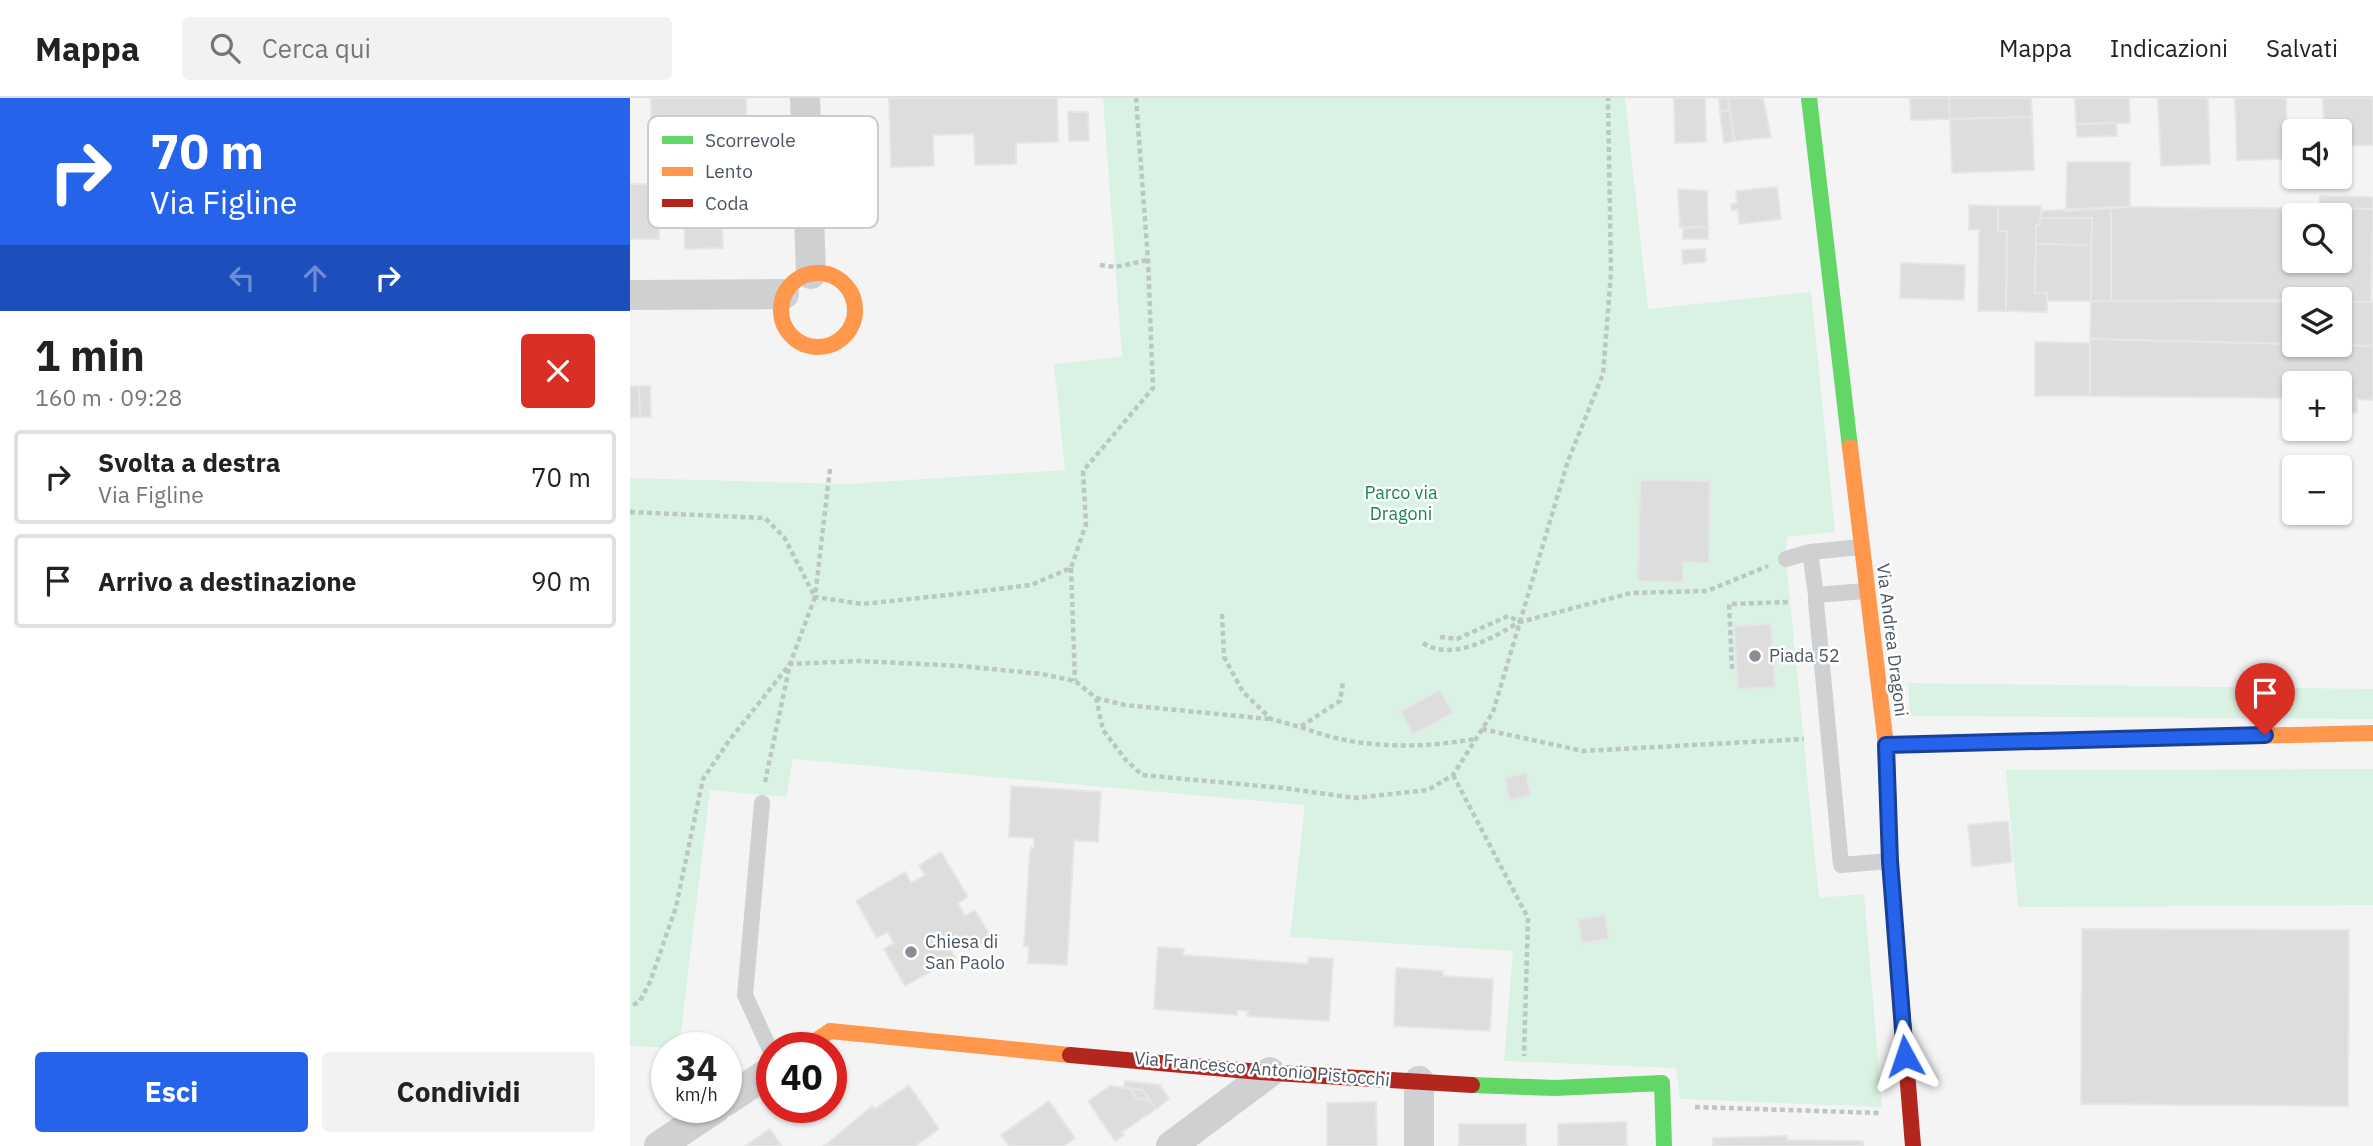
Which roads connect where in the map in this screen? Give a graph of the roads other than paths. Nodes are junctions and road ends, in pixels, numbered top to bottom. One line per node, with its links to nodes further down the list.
1 (805, 98): 3 (street)
2 (1809, 98): 8 (street, Via Andrea Dragoni)
3 (806, 116)
4 (809, 228): 5 (street)
5 (811, 274): 6 (street); 6 (street)
6 (785, 294): 7 (street)
7 (630, 295)
8 (1861, 547): 9 (lane); 11 (street, Via Andrea Dragoni)
9 (1810, 552): 10 (lane); 12 (lane)
10 (1786, 559)
11 (1865, 591): 12 (lane); 14 (street, Via Andrea Dragoni)
12 (1816, 595): 16 (lane)
13 (2373, 733): 14 (street)
14 (1886, 745): 16 (street, Via Andrea Dragoni)
15 (762, 803): 17 (lane)
16 (1890, 861): 26 (street, Via Andrea Dragoni)
17 (762, 1032)
18 (847, 1032): 19 (street, Via Francesco Antonio Pistocchi)
19 (1270, 1072): 20 (street, Via Francesco Antonio Pistocchi); 23 (street)
20 (1419, 1082): 24 (street); 25 (street, Via Francesco Antonio Pistocchi)
21 (694, 1123): 22 (street)
22 (659, 1146)
23 (1171, 1146)
24 (1419, 1146)
25 (1664, 1146)
26 (1913, 1146)

